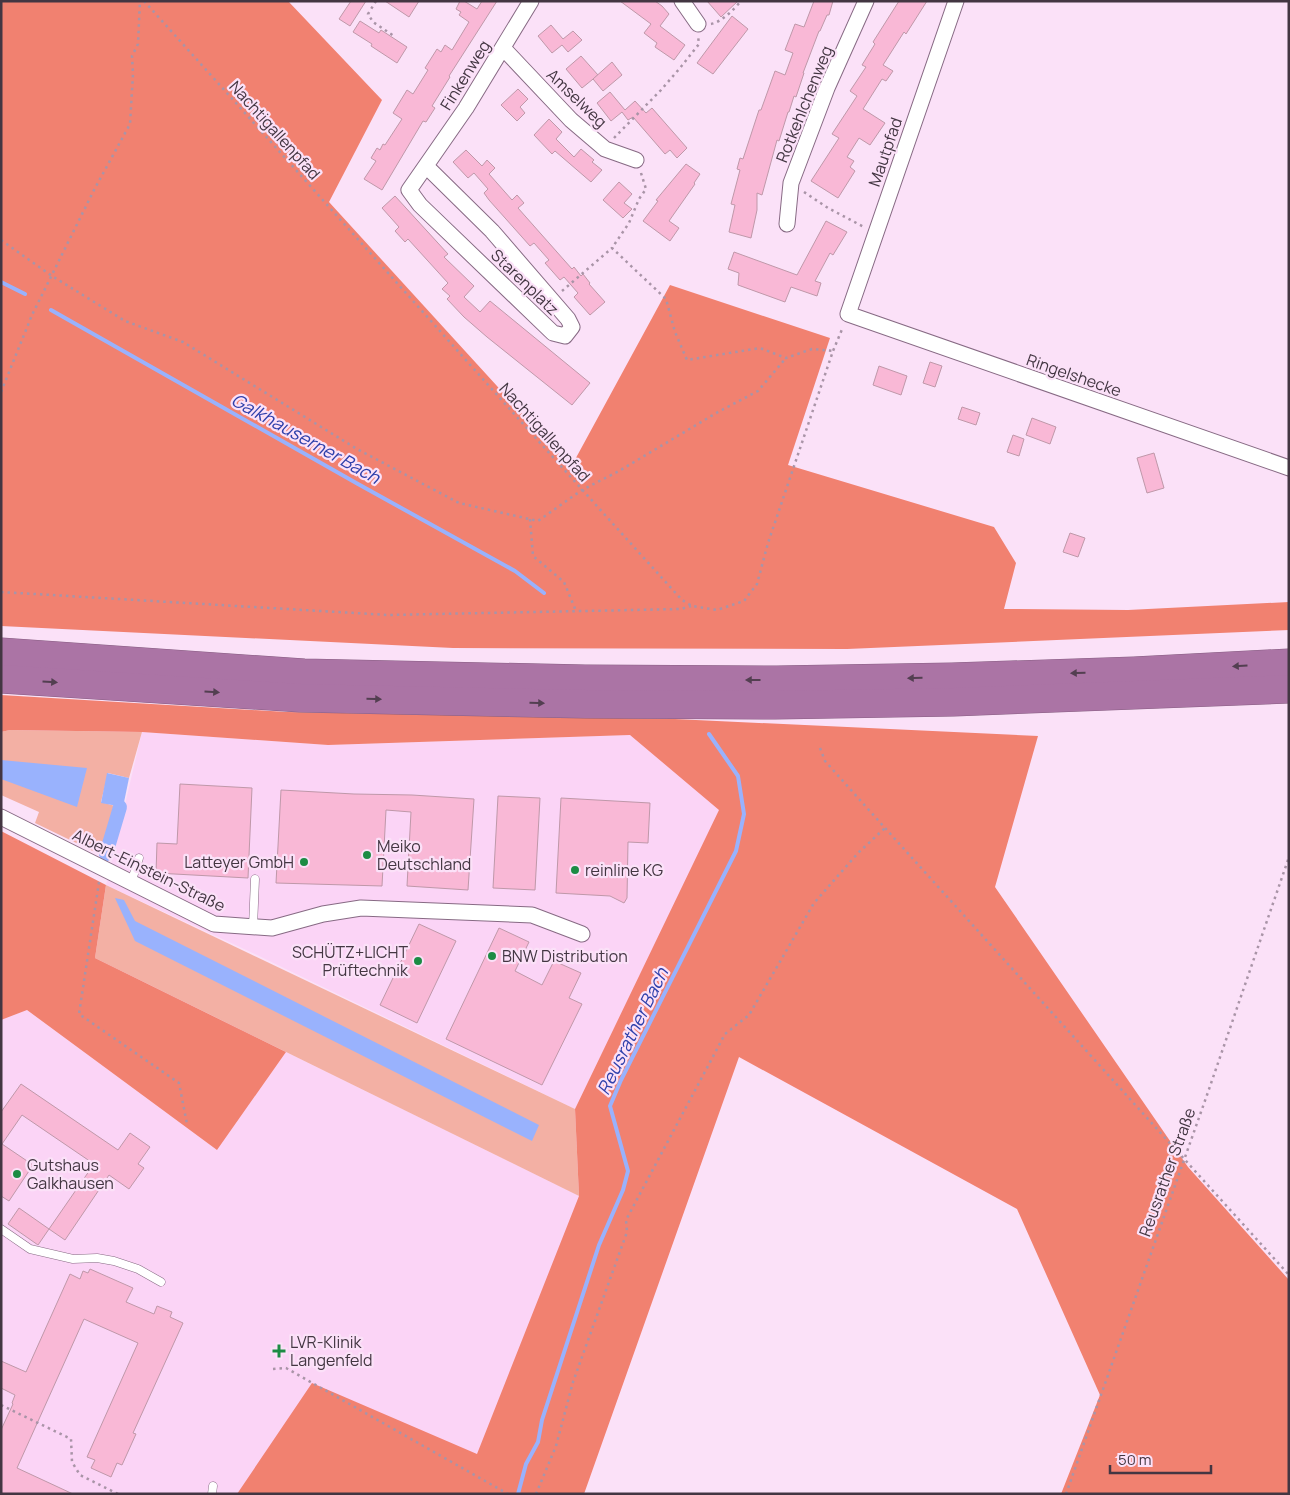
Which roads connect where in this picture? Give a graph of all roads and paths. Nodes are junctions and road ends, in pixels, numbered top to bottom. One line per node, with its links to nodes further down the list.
1 (140, 1): 20 (path)
2 (144, 1): 27 (path, Nachtigallenpfad)
3 (376, 1): 10 (path)
4 (531, 1): 11 (street, Finkenweg)
5 (682, 1): 9 (street)
6 (742, 1): 9 (path)
7 (866, 1): 15 (street, Rotkehlchenweg)
8 (956, 1): 17 (street, Mautpfad)
9 (698, 24): 12 (path)
10 (394, 36)
11 (503, 48): 12 (street, Amselweg); 14 (street, Finkenweg)
12 (604, 149): 13 (street, Amselweg)
13 (636, 160): 19 (path)
14 (426, 166): 21 (street, Starenplatz); 21 (street, Starenplatz)
15 (791, 183): 16 (street, Rotkehlchenweg); 17 (path)
16 (786, 224)
17 (875, 233): 22 (street, Mautpfad)
18 (1, 240): 20 (path)
19 (612, 248): 21 (path); 24 (path)
20 (52, 276): 25 (path); 28 (path)
21 (552, 300)
22 (848, 314): 23 (path); 26 (street, Ringelshecke)
23 (833, 351): 24 (path); 30 (path)
24 (786, 358): 27 (path)
25 (1, 392)
26 (1289, 468)
27 (582, 490): 28 (path); 30 (path, Nachtigallenpfad)
28 (530, 519): 31 (path)
29 (1, 592): 31 (path)
30 (692, 606): 31 (path)
31 (576, 611)
32 (1, 652): 33 (highway, one-way to 32)
33 (1289, 664)
34 (1, 679): 35 (highway, one-way to 35)
35 (1289, 689)
36 (820, 748): 38 (path)
37 (1, 817): 41 (street, Albert-Einstein-Straße)
38 (885, 828): 47 (path); 56 (path)
39 (1289, 857): 47 (path, Reusrather Straße)
40 (139, 858): 43 (lane)
41 (104, 870): 43 (street, Albert-Einstein-Straße); 46 (path)
42 (255, 879): 44 (lane)
43 (131, 883): 44 (street, Albert-Einstein-Straße)
44 (253, 926): 45 (street, Albert-Einstein-Straße)
45 (582, 934)
46 (188, 1124)
47 (1184, 1157): 49 (path); 57 (path, Reusrather Straße)
48 (1, 1229): 50 (lane)
49 (1289, 1275)
50 (160, 1282)
51 (273, 1369): 53 (path)
52 (1, 1405): 54 (path)
53 (504, 1493): 55 (path)
54 (118, 1494)
55 (508, 1494)
56 (536, 1494)
57 (1066, 1494)

